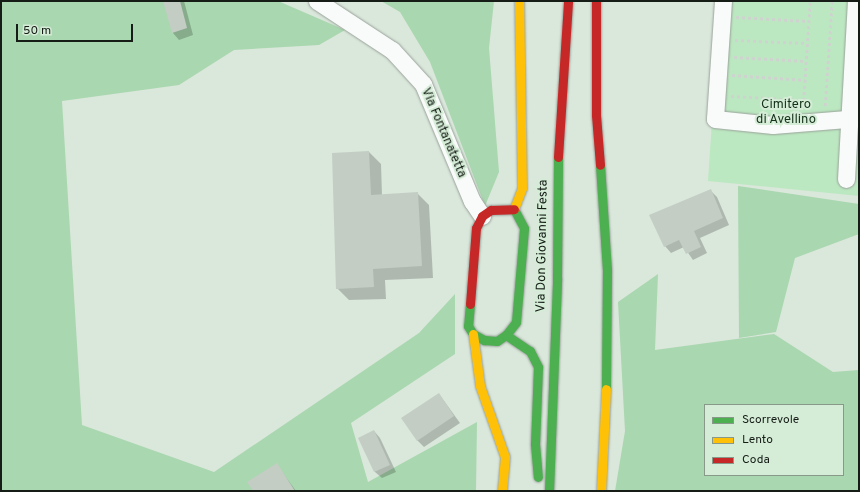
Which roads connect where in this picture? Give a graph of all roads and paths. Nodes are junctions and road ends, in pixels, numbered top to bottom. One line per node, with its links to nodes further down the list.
1 (318, 1): 24 (street, Via Fontanatetta)
2 (519, 1): 23 (main road)
3 (568, 1): 29 (main road, Via Don Giovanni Festa)
4 (596, 1): 30 (main road)
5 (810, 1): 9 (path)
6 (832, 1): 20 (path)
7 (856, 1): 10 (street)
8 (722, 8): 9 (path); 11 (street)
9 (809, 21): 12 (path)
10 (857, 25): 19 (street)
11 (720, 39): 12 (path); 13 (street)
12 (807, 43): 14 (path)
13 (719, 56): 14 (path); 15 (street)
14 (806, 61): 16 (path)
15 (718, 74): 16 (path); 17 (street)
16 (805, 80): 18 (path)
17 (717, 95): 18 (path); 21 (street)
18 (804, 100): 21 (path)
19 (854, 118): 20 (street); 22 (street)
20 (824, 119): 21 (street)
21 (802, 122)
22 (846, 179)
23 (514, 209): 24 (main road); 26 (main road)
24 (482, 216): 25 (main road)
25 (474, 334): 26 (main road); 27 (main road)
26 (506, 335): 28 (main road)
27 (502, 491)
28 (541, 491)
29 (550, 491)
30 (601, 491)

